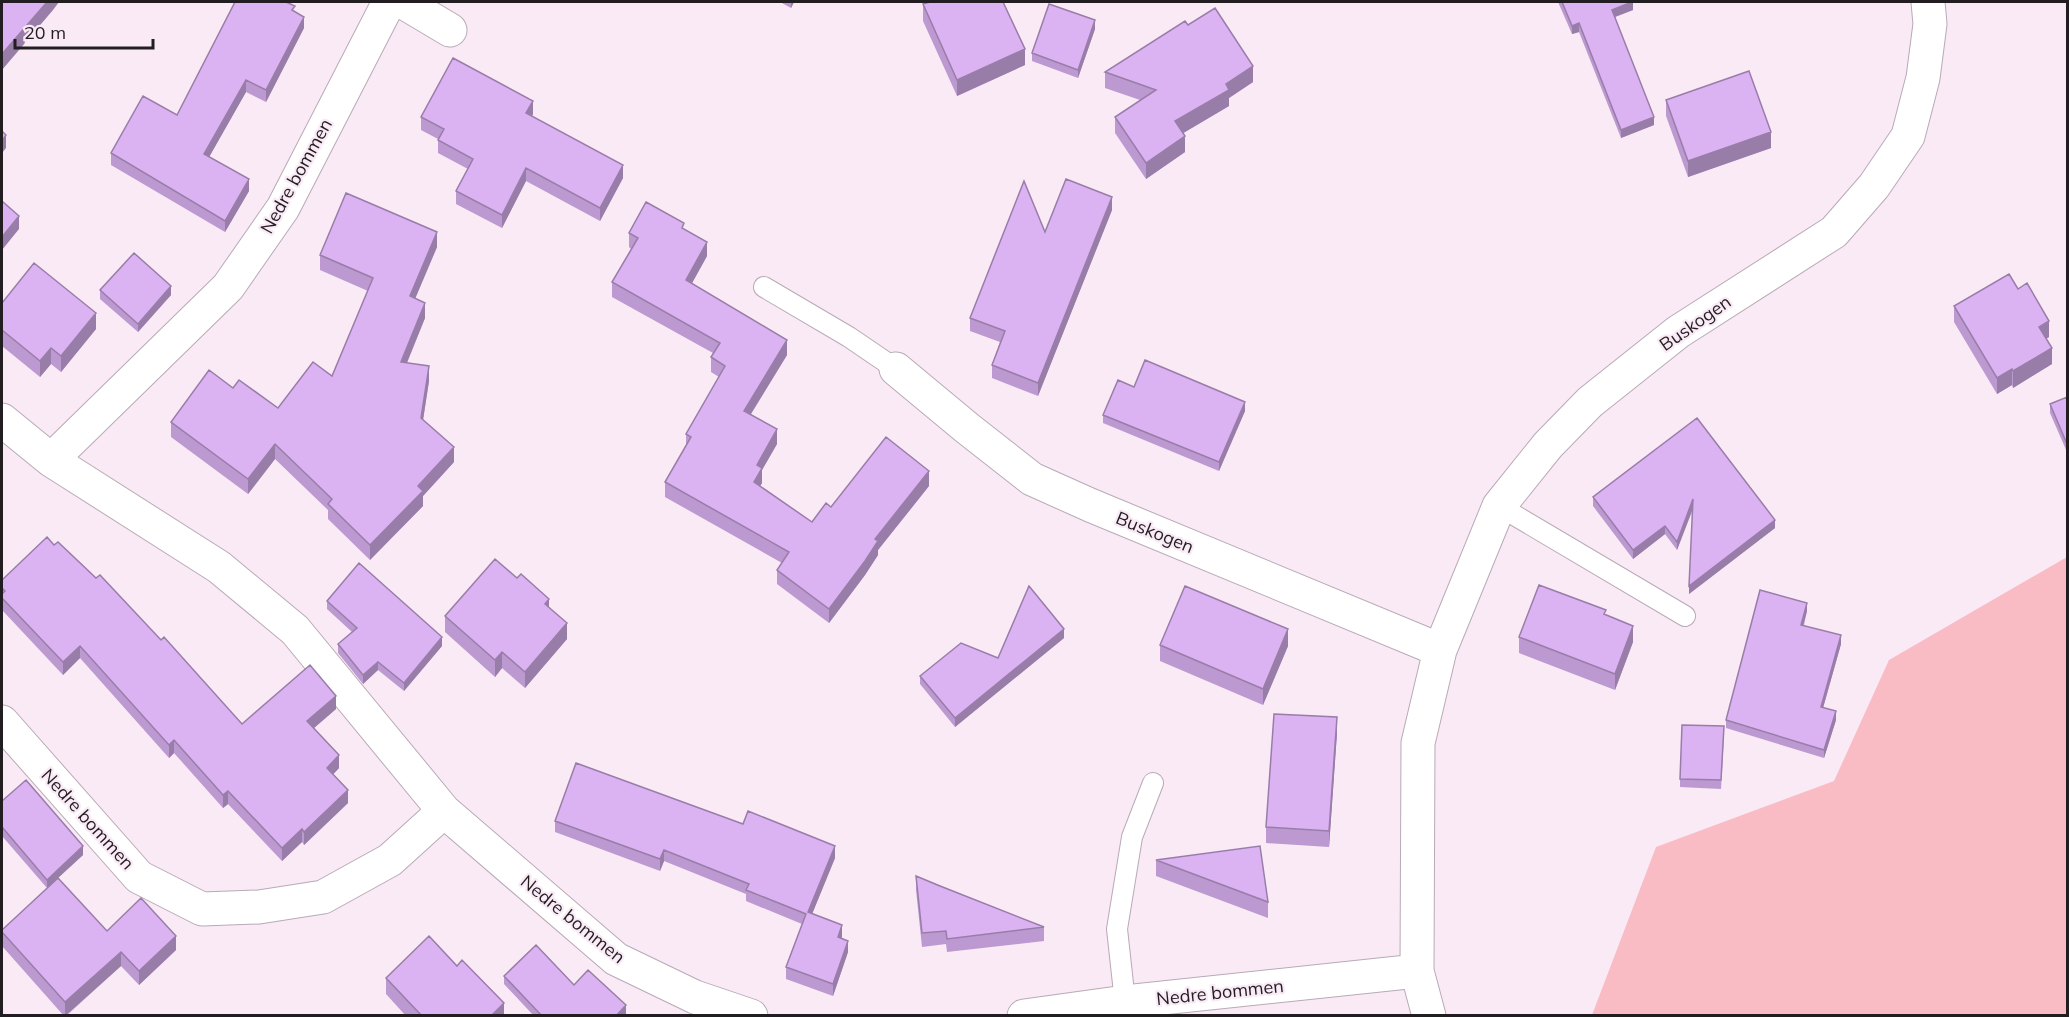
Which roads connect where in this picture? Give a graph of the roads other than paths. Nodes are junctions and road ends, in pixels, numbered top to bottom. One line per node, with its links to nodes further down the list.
1 (389, 2): 8 (street, Nedre bommen)
2 (403, 2): 4 (street)
3 (1928, 2): 9 (street, Buskogen)
4 (450, 30)
5 (764, 287): 6 (lane)
6 (897, 369): 11 (street, Buskogen)
7 (2, 420): 8 (street, Nedre bommen)
8 (51, 460): 14 (street, Nedre bommen)
9 (1499, 506): 10 (lane); 11 (street, Buskogen)
10 (1685, 616)
11 (1440, 650): 15 (street, Buskogen)
12 (2, 722): 14 (street, Nedre bommen)
13 (1153, 783): 16 (lane)
14 (444, 811): 17 (street, Nedre bommen)
15 (1416, 971): 16 (street, Nedre bommen); 19 (street, Buskogen)
16 (1125, 1002): 18 (street, Nedre bommen)
17 (752, 1016)
18 (1024, 1016)
19 (1429, 1016)

